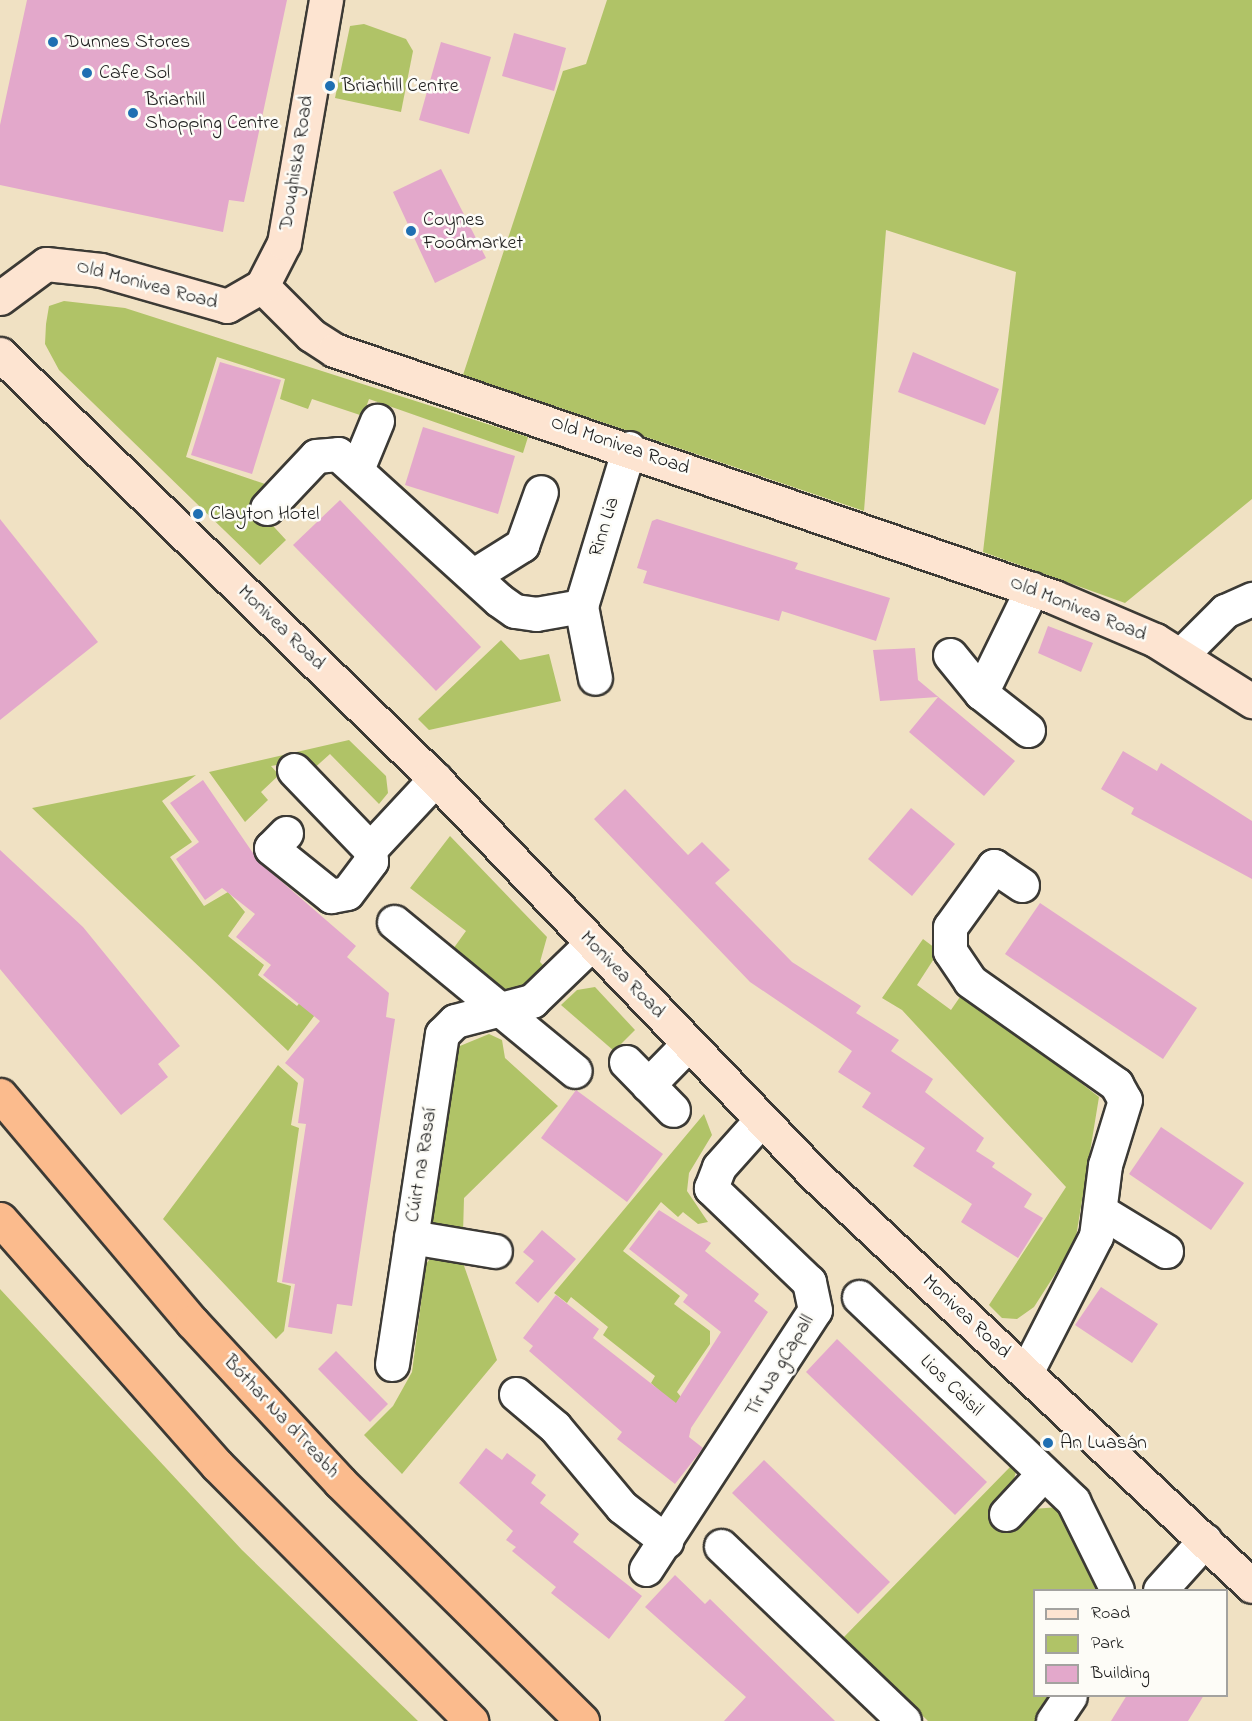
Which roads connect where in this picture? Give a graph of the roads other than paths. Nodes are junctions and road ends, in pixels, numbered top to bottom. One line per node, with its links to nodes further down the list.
1 (326, 0): 2 (main road, Doughiska Road)
2 (262, 286): 3 (main road, Old Monivea Road); 6 (main road, Old Monivea Road)
3 (0, 298)
4 (0, 354): 21 (main road, Monivea Road)
5 (377, 421): 7 (street)
6 (629, 448): 11 (main road, Old Monivea Road); 13 (street, Rinn Lia)
7 (358, 467): 9 (street); 10 (street)
8 (541, 492): 10 (street)
9 (267, 508)
10 (474, 575): 13 (street)
11 (1032, 589): 14 (main road, Old Monivea Road); 17 (street)
12 (1252, 599): 14 (street)
13 (581, 606): 16 (street, Rinn Lia)
14 (1182, 654): 18 (main road, Old Monivea Road)
15 (950, 655): 17 (street)
16 (595, 678)
17 (981, 693): 19 (street)
18 (1252, 701)
19 (1028, 730)
20 (294, 770): 23 (street)
21 (435, 779): 23 (street); 26 (main road, Monivea Road)
22 (286, 833): 23 (street)
23 (370, 849)
24 (1022, 885): 33 (street)
25 (394, 922): 27 (street)
26 (592, 943): 27 (street, Cúirt na Rasaí); 28 (main road, Monivea Road)
27 (504, 1012): 29 (street); 35 (street, Cúirt na Rasaí)
28 (688, 1044): 31 (street); 32 (main road, Monivea Road)
29 (575, 1071)
30 (0, 1095): 53 (highway, Bóthar Na dTreabh)
31 (673, 1110)
32 (761, 1120): 40 (main road, Monivea Road); 45 (street, Tír Na gCapall)
33 (1102, 1212): 37 (street); 40 (street)
34 (0, 1219): 52 (highway)
35 (411, 1237): 36 (street); 39 (street, Cúirt na Rasaí)
36 (495, 1251)
37 (1166, 1251)
38 (859, 1297): 42 (street, Lios Caisil)
39 (392, 1364)
40 (1026, 1373): 44 (main road, Monivea Road)
41 (516, 1394): 45 (street)
42 (1044, 1474): 43 (street); 49 (street, Lios Caisil)
43 (1006, 1514)
44 (1205, 1540): 48 (main road, Monivea Road); 50 (street)
45 (666, 1541): 47 (street, Tír Na gCapall)
46 (721, 1546): 54 (street)
47 (646, 1569)
48 (1252, 1586)
49 (1117, 1589)
50 (1161, 1589)
51 (1069, 1697): 55 (street)
52 (471, 1721)
53 (582, 1721)
54 (904, 1721)
55 (1053, 1721)

